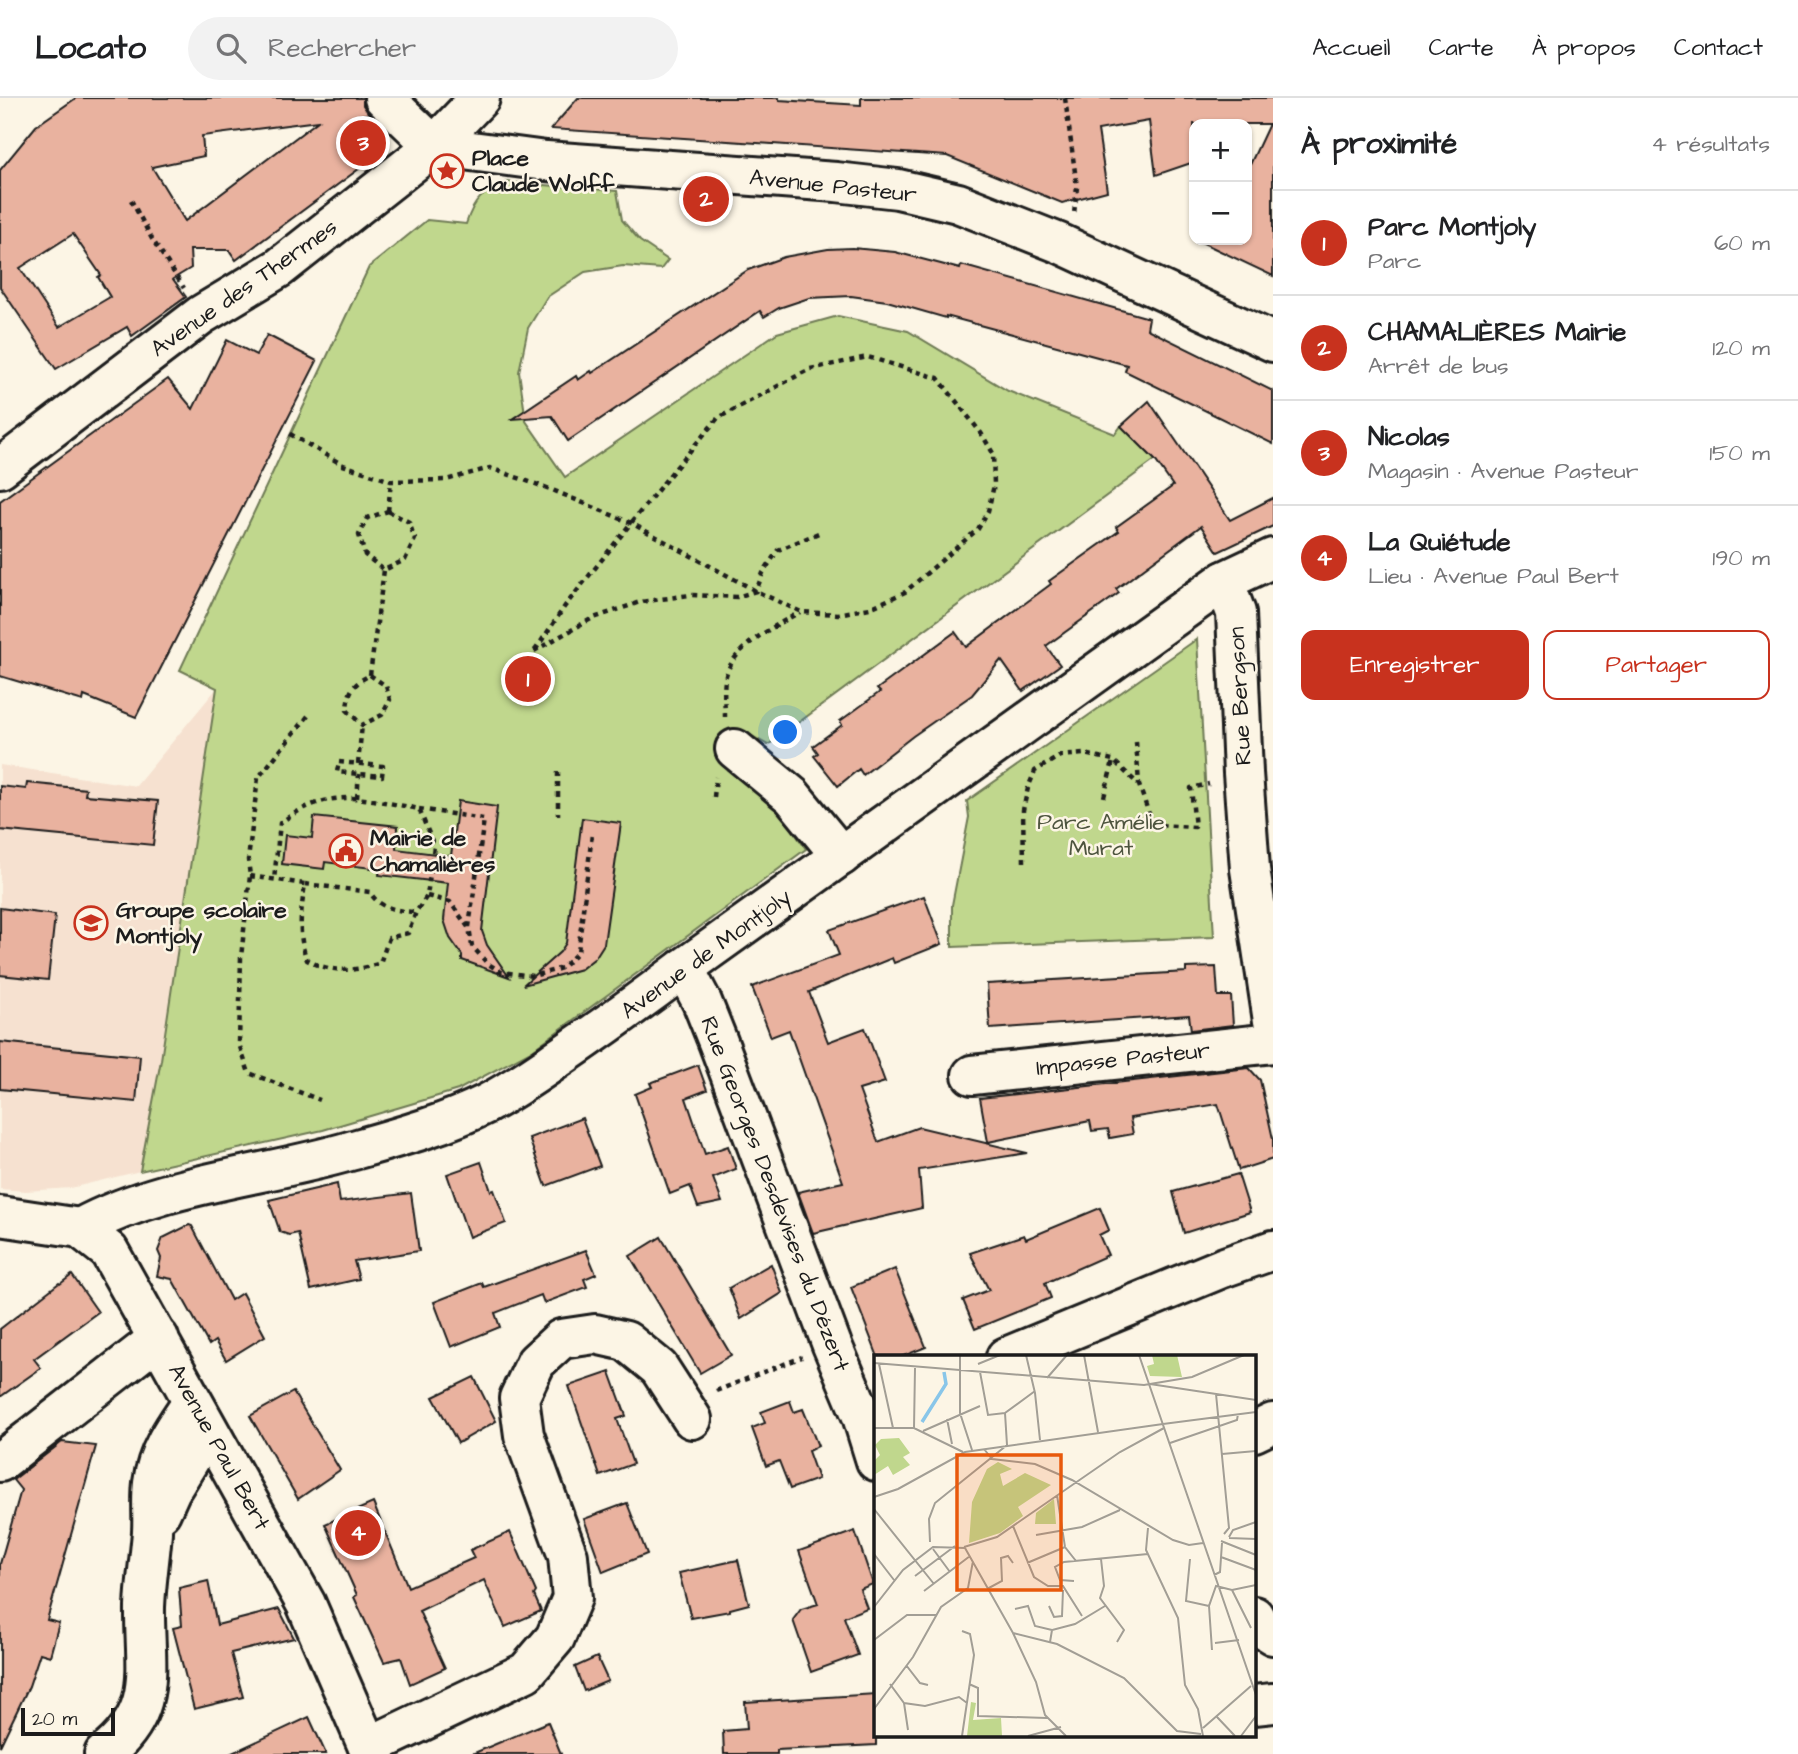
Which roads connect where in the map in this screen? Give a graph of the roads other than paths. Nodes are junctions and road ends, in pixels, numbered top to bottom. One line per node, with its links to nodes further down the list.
1 (384, 98): 3 (street)
2 (480, 98): 3 (street, Avenue des Thermes)
3 (434, 145): 4 (street, Avenue Pasteur); 5 (street, Avenue des Thermes)
4 (1273, 342)
5 (0, 468)
6 (1273, 558): 7 (street, Avenue de Montjoly)
7 (1224, 581): 9 (street, Avenue de Montjoly); 11 (street, Rue Bergson)
8 (730, 737): 9 (street)
9 (841, 856): 10 (street, Avenue de Montjoly)
10 (684, 968): 15 (street, Avenue de Montjoly); 20 (street, Rue Georges Desdevises du Dézert)
11 (1273, 1021)
12 (1273, 1043): 13 (street, Impasse Pasteur)
13 (972, 1075)
14 (0, 1216): 15 (street, Avenue Paul Bert)
15 (80, 1228): 17 (street, Avenue Paul Bert)
16 (1273, 1250): 18 (street)
17 (159, 1338): 21 (street, Avenue Paul Bert); 25 (street)
18 (1011, 1355)
19 (688, 1412): 30 (street)
20 (869, 1413): 24 (street, Rue Georges Desdevises du Dézert)
21 (200, 1416): 30 (street, Avenue Paul Bert); 31 (street)
22 (1273, 1423): 23 (street)
23 (1255, 1432)
24 (874, 1447)
25 (0, 1462)
26 (1255, 1618): 27 (street)
27 (1273, 1635)
28 (1273, 1703): 29 (street)
29 (1255, 1705)
30 (370, 1751)
31 (104, 1754)

